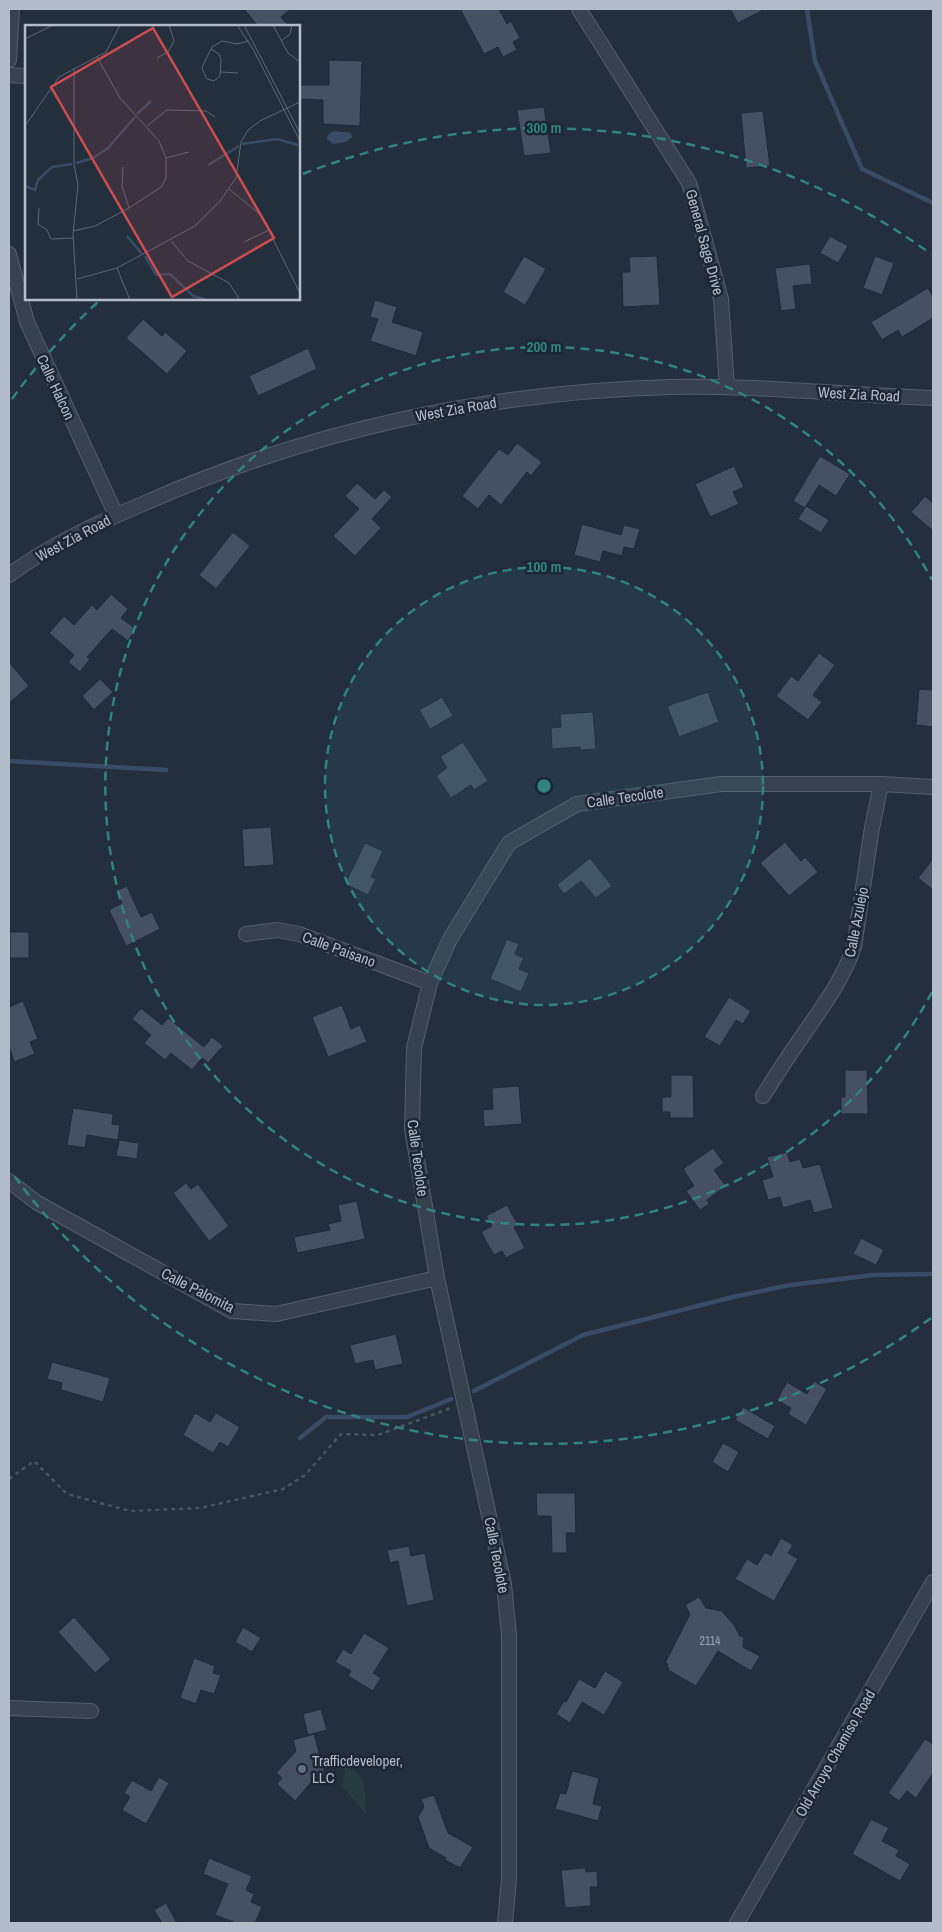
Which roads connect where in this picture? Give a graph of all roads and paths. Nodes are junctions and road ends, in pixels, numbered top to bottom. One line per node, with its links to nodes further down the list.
1 (12, 9): 3 (street)
2 (579, 9): 7 (street, General Sage Drive)
3 (9, 60)
4 (9, 75): 5 (street)
5 (25, 76)
6 (9, 254): 9 (street, Calle Halcon)
7 (727, 387): 8 (street, West Zia Road); 9 (street, West Zia Road)
8 (933, 398)
9 (116, 515): 10 (street, West Zia Road)
10 (9, 574)
11 (881, 784): 12 (street, Calle Tecolote); 14 (street, Calle Tecolote); 15 (street, Calle Azulejo)
12 (933, 787)
13 (246, 934): 14 (street, Calle Paisano)
14 (430, 983): 17 (street, Calle Tecolote)
15 (763, 1096)
16 (9, 1181): 17 (street, Calle Palomita)
17 (437, 1278): 18 (street, Calle Tecolote)
18 (464, 1403): 19 (path); 23 (street, Calle Tecolote)
19 (9, 1479)
20 (933, 1582): 24 (street, Old Arroyo Chamiso Road)
21 (9, 1708): 22 (street)
22 (91, 1711)
23 (505, 1923)
24 (737, 1923)

